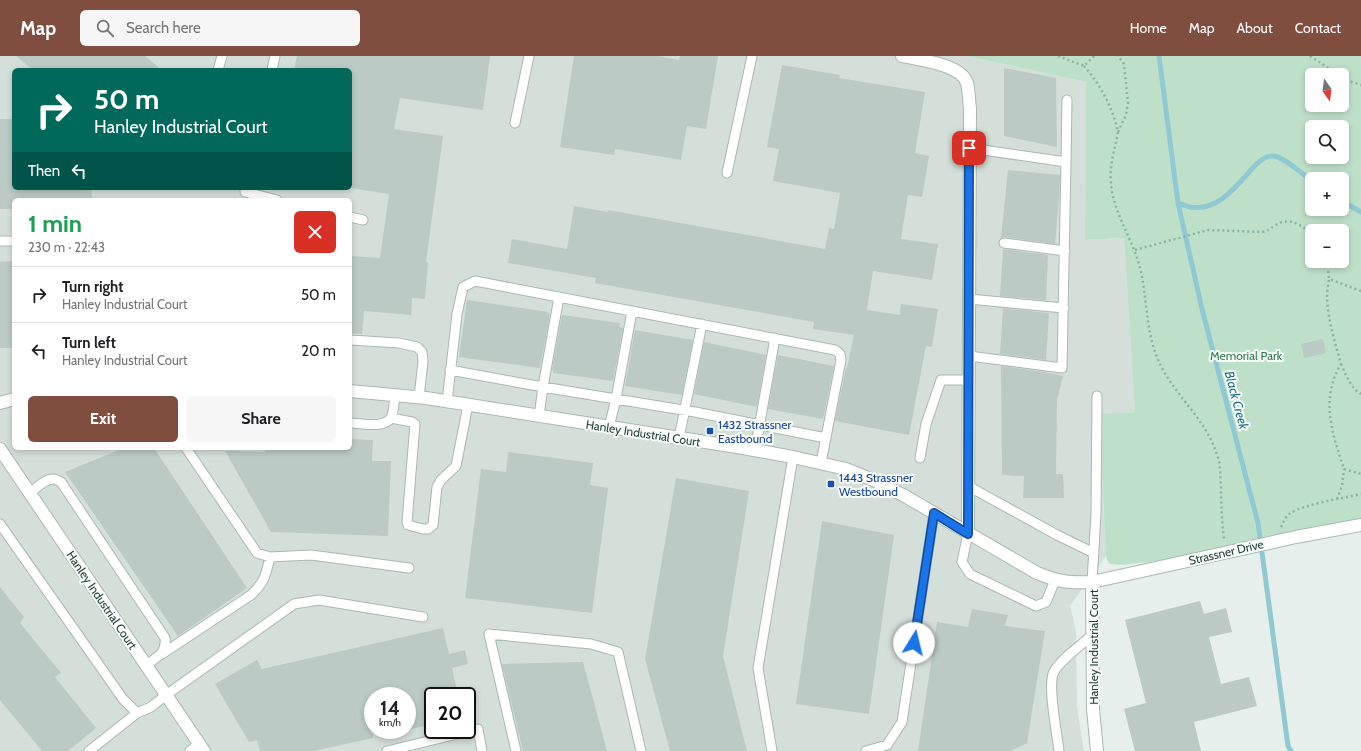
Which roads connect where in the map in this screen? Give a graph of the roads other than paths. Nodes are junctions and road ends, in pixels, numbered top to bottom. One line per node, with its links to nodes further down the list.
1 (222, 56): 6 (lane)
2 (275, 56): 7 (lane)
3 (529, 56): 9 (lane)
4 (752, 56): 12 (lane)
5 (902, 56): 10 (street)
6 (219, 68)
7 (272, 68)
8 (1067, 100): 11 (lane)
9 (515, 123)
10 (969, 148): 11 (lane); 22 (street)
11 (1066, 162): 20 (lane)
12 (726, 172)
13 (246, 190): 14 (lane)
14 (270, 198)
15 (352, 217): 16 (lane)
16 (363, 220)
17 (0, 241): 18 (lane)
18 (12, 241)
19 (1004, 243): 20 (lane)
20 (1065, 251): 23 (lane)
21 (559, 297): 24 (lane); 29 (lane); 31 (lane)
22 (969, 299): 23 (lane); 28 (street)
23 (1064, 308): 28 (lane)
24 (632, 311): 25 (lane); 36 (lane)
25 (702, 324): 26 (lane); 41 (lane)
26 (775, 338): 45 (lane); 48 (lane)
27 (352, 340): 35 (lane)
28 (969, 356): 30 (street)
29 (450, 370): 31 (lane); 38 (lane)
30 (969, 380): 53 (lane); 55 (street)
31 (543, 387): 36 (lane); 42 (lane)
32 (352, 391): 33 (street, Hanley Industrial Court)
33 (395, 395): 35 (street, Hanley Industrial Court); 43 (lane)
34 (1097, 396): 61 (lane)
35 (419, 398): 38 (street, Hanley Industrial Court)
36 (616, 399): 41 (lane); 46 (lane)
37 (12, 400): 39 (street)
38 (447, 402): 40 (street, Hanley Industrial Court)
39 (0, 403)
40 (468, 405): 42 (street, Hanley Industrial Court); 43 (lane)
41 (686, 410): 45 (lane); 47 (lane)
42 (539, 416): 46 (street, Hanley Industrial Court)
43 (390, 418): 44 (lane)
44 (352, 422)
45 (759, 425): 48 (lane); 51 (lane)
46 (609, 427): 47 (street, Hanley Industrial Court)
47 (679, 438): 51 (street, Hanley Industrial Court)
48 (826, 438): 54 (lane)
49 (0, 449): 56 (street, Hanley Industrial Court)
50 (187, 450): 62 (lane)
51 (755, 450): 52 (street, Hanley Industrial Court)
52 (793, 457): 54 (street, Hanley Industrial Court); 78 (lane)
53 (920, 458)
54 (822, 463): 57 (street, Hanley Industrial Court)
55 (968, 486): 60 (street); 61 (lane)
56 (30, 493): 68 (lane); 69 (street, Hanley Industrial Court)
57 (934, 513): 60 (street, Hanley Industrial Court); 79 (lane)
58 (0, 524): 71 (lane)
59 (1361, 526): 65 (street, Strassner Drive)
60 (968, 534): 64 (street, Hanley Industrial Court); 64 (lane)
61 (1094, 552): 65 (lane)
62 (270, 557): 63 (lane); 68 (lane)
63 (409, 568)
64 (1055, 580): 65 (street, Hanley Industrial Court)
65 (1092, 582): 67 (street, Hanley Industrial Court)
66 (423, 617): 70 (lane)
67 (1092, 635): 80 (lane); 81 (street, Hanley Industrial Court)
68 (162, 654): 69 (lane)
69 (146, 666): 70 (street, Hanley Industrial Court)
70 (166, 695): 71 (lane); 72 (street, Hanley Industrial Court)
71 (137, 713): 73 (lane)
72 (198, 749)
73 (89, 751)
74 (387, 751): 75 (lane)
75 (482, 751)
76 (516, 751): 77 (lane)
77 (641, 751)
78 (772, 751)
79 (866, 751)
80 (1059, 751)
81 (1097, 751)

